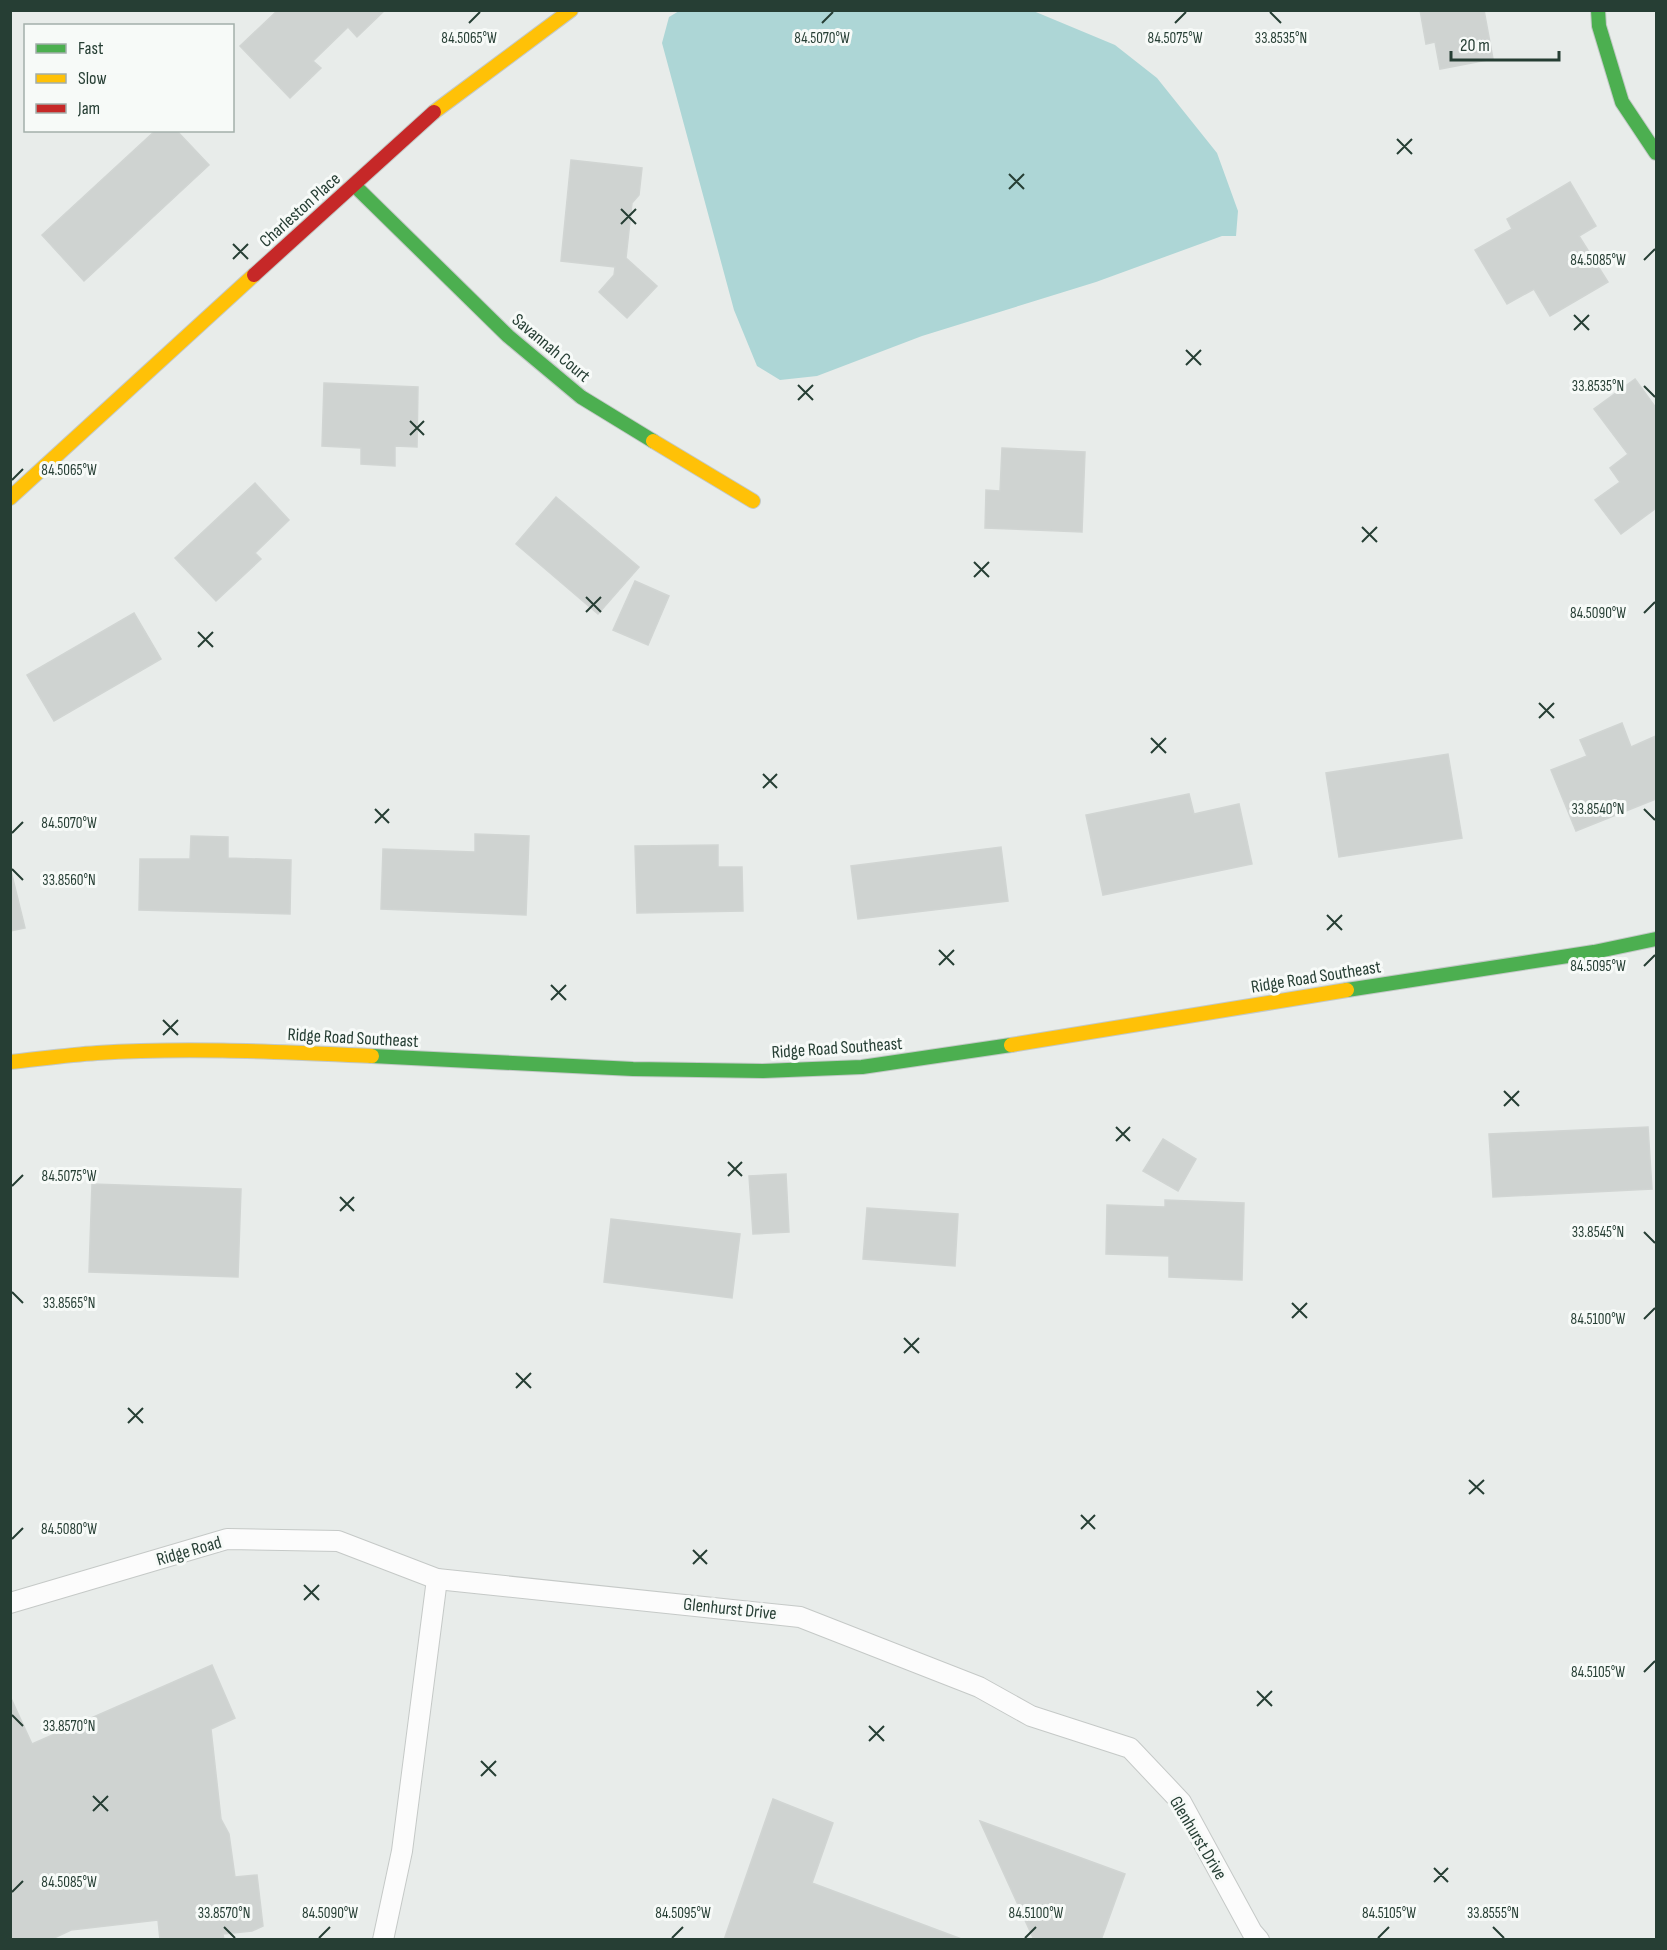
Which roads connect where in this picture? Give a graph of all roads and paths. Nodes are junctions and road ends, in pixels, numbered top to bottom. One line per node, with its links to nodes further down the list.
1 (571, 10): 4 (street, Charleston Place)
2 (1598, 10): 3 (street)
3 (1656, 153)
4 (354, 185): 5 (street, Charleston Place); 6 (street, Savannah Court)
5 (10, 498)
6 (753, 501)
7 (1656, 939): 8 (street, Ridge Road Southeast)
8 (10, 1062)
9 (437, 1579): 10 (lane, Ridge Road); 11 (lane); 12 (lane, Glenhurst Drive)
10 (10, 1603)
11 (382, 1940)
12 (1259, 1940)

